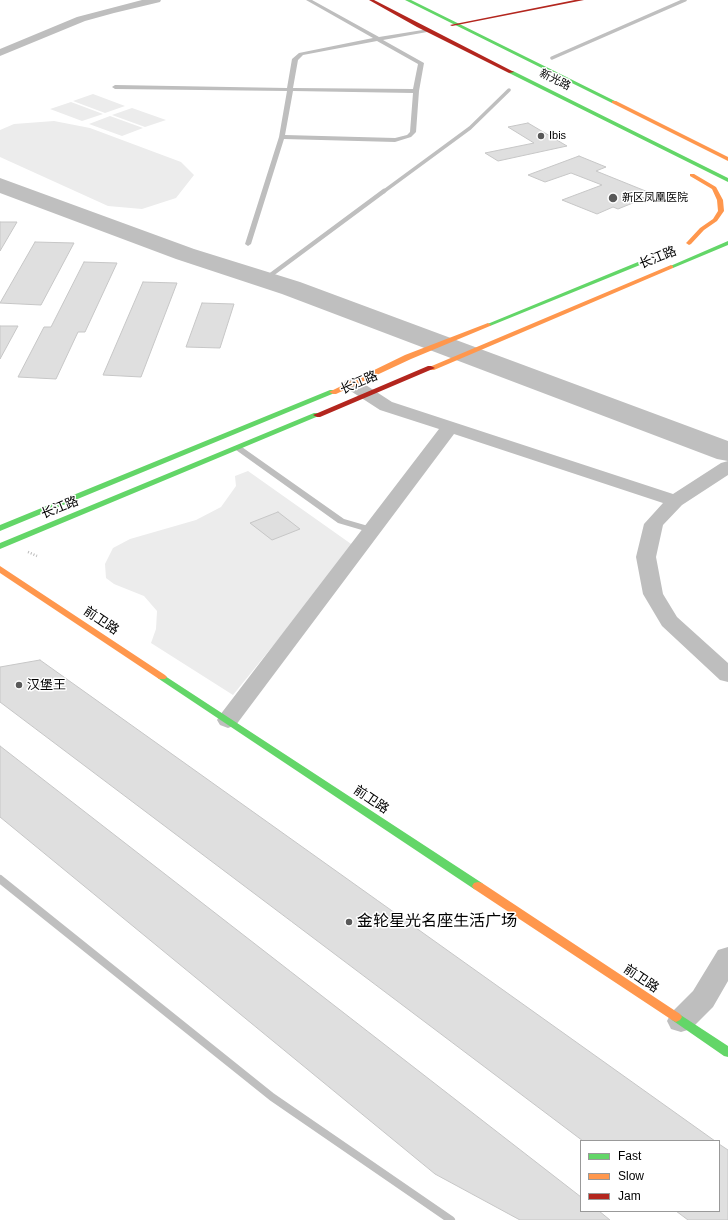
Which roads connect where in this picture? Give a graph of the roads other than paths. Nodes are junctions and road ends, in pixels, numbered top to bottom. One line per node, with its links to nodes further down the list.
1 (156, 0): 9 (street)
2 (308, 0): 8 (lane)
3 (371, 0): 7 (main road, 新光路)
4 (407, 0): 6 (main road, 新光路)
5 (580, 0): 6 (main road)
6 (456, 24): 7 (main road); 14 (main road, 新光路)
7 (427, 30): 8 (lane); 15 (main road, 新光路)
8 (377, 39): 11 (lane); 12 (lane)
9 (0, 53)
10 (115, 87): 11 (lane)
11 (290, 90): 12 (lane); 13 (lane)
12 (416, 91): 13 (lane)
13 (282, 137): 21 (lane)
14 (709, 149): 16 (main road); 17 (main road, 新光路)
15 (670, 151): 18 (main road, 新光路); 19 (main road, 长江路)
16 (728, 154)
17 (728, 158)
18 (728, 180)
19 (715, 232)
20 (728, 243): 23 (main road, 长江路)
21 (248, 244)
22 (728, 246): 23 (main road)
23 (710, 250): 26 (main road, 长江路)
24 (645, 261): 25 (main road, 长江路)
25 (352, 384): 26 (street); 31 (main road, 长江路)
26 (368, 394): 27 (street); 28 (main road, 长江路)
27 (450, 427): 30 (street); 32 (street)
28 (239, 448): 32 (lane); 33 (main road, 长江路)
29 (725, 469): 30 (street)
30 (675, 501): 35 (street)
31 (0, 528)
32 (372, 530): 36 (street)
33 (0, 546)
34 (0, 569): 36 (main road, 前卫路)
35 (728, 676)
36 (228, 720): 38 (main road, 前卫路)
37 (728, 957): 38 (street)
38 (681, 1021): 39 (main road, 前卫路)
39 (728, 1052)

